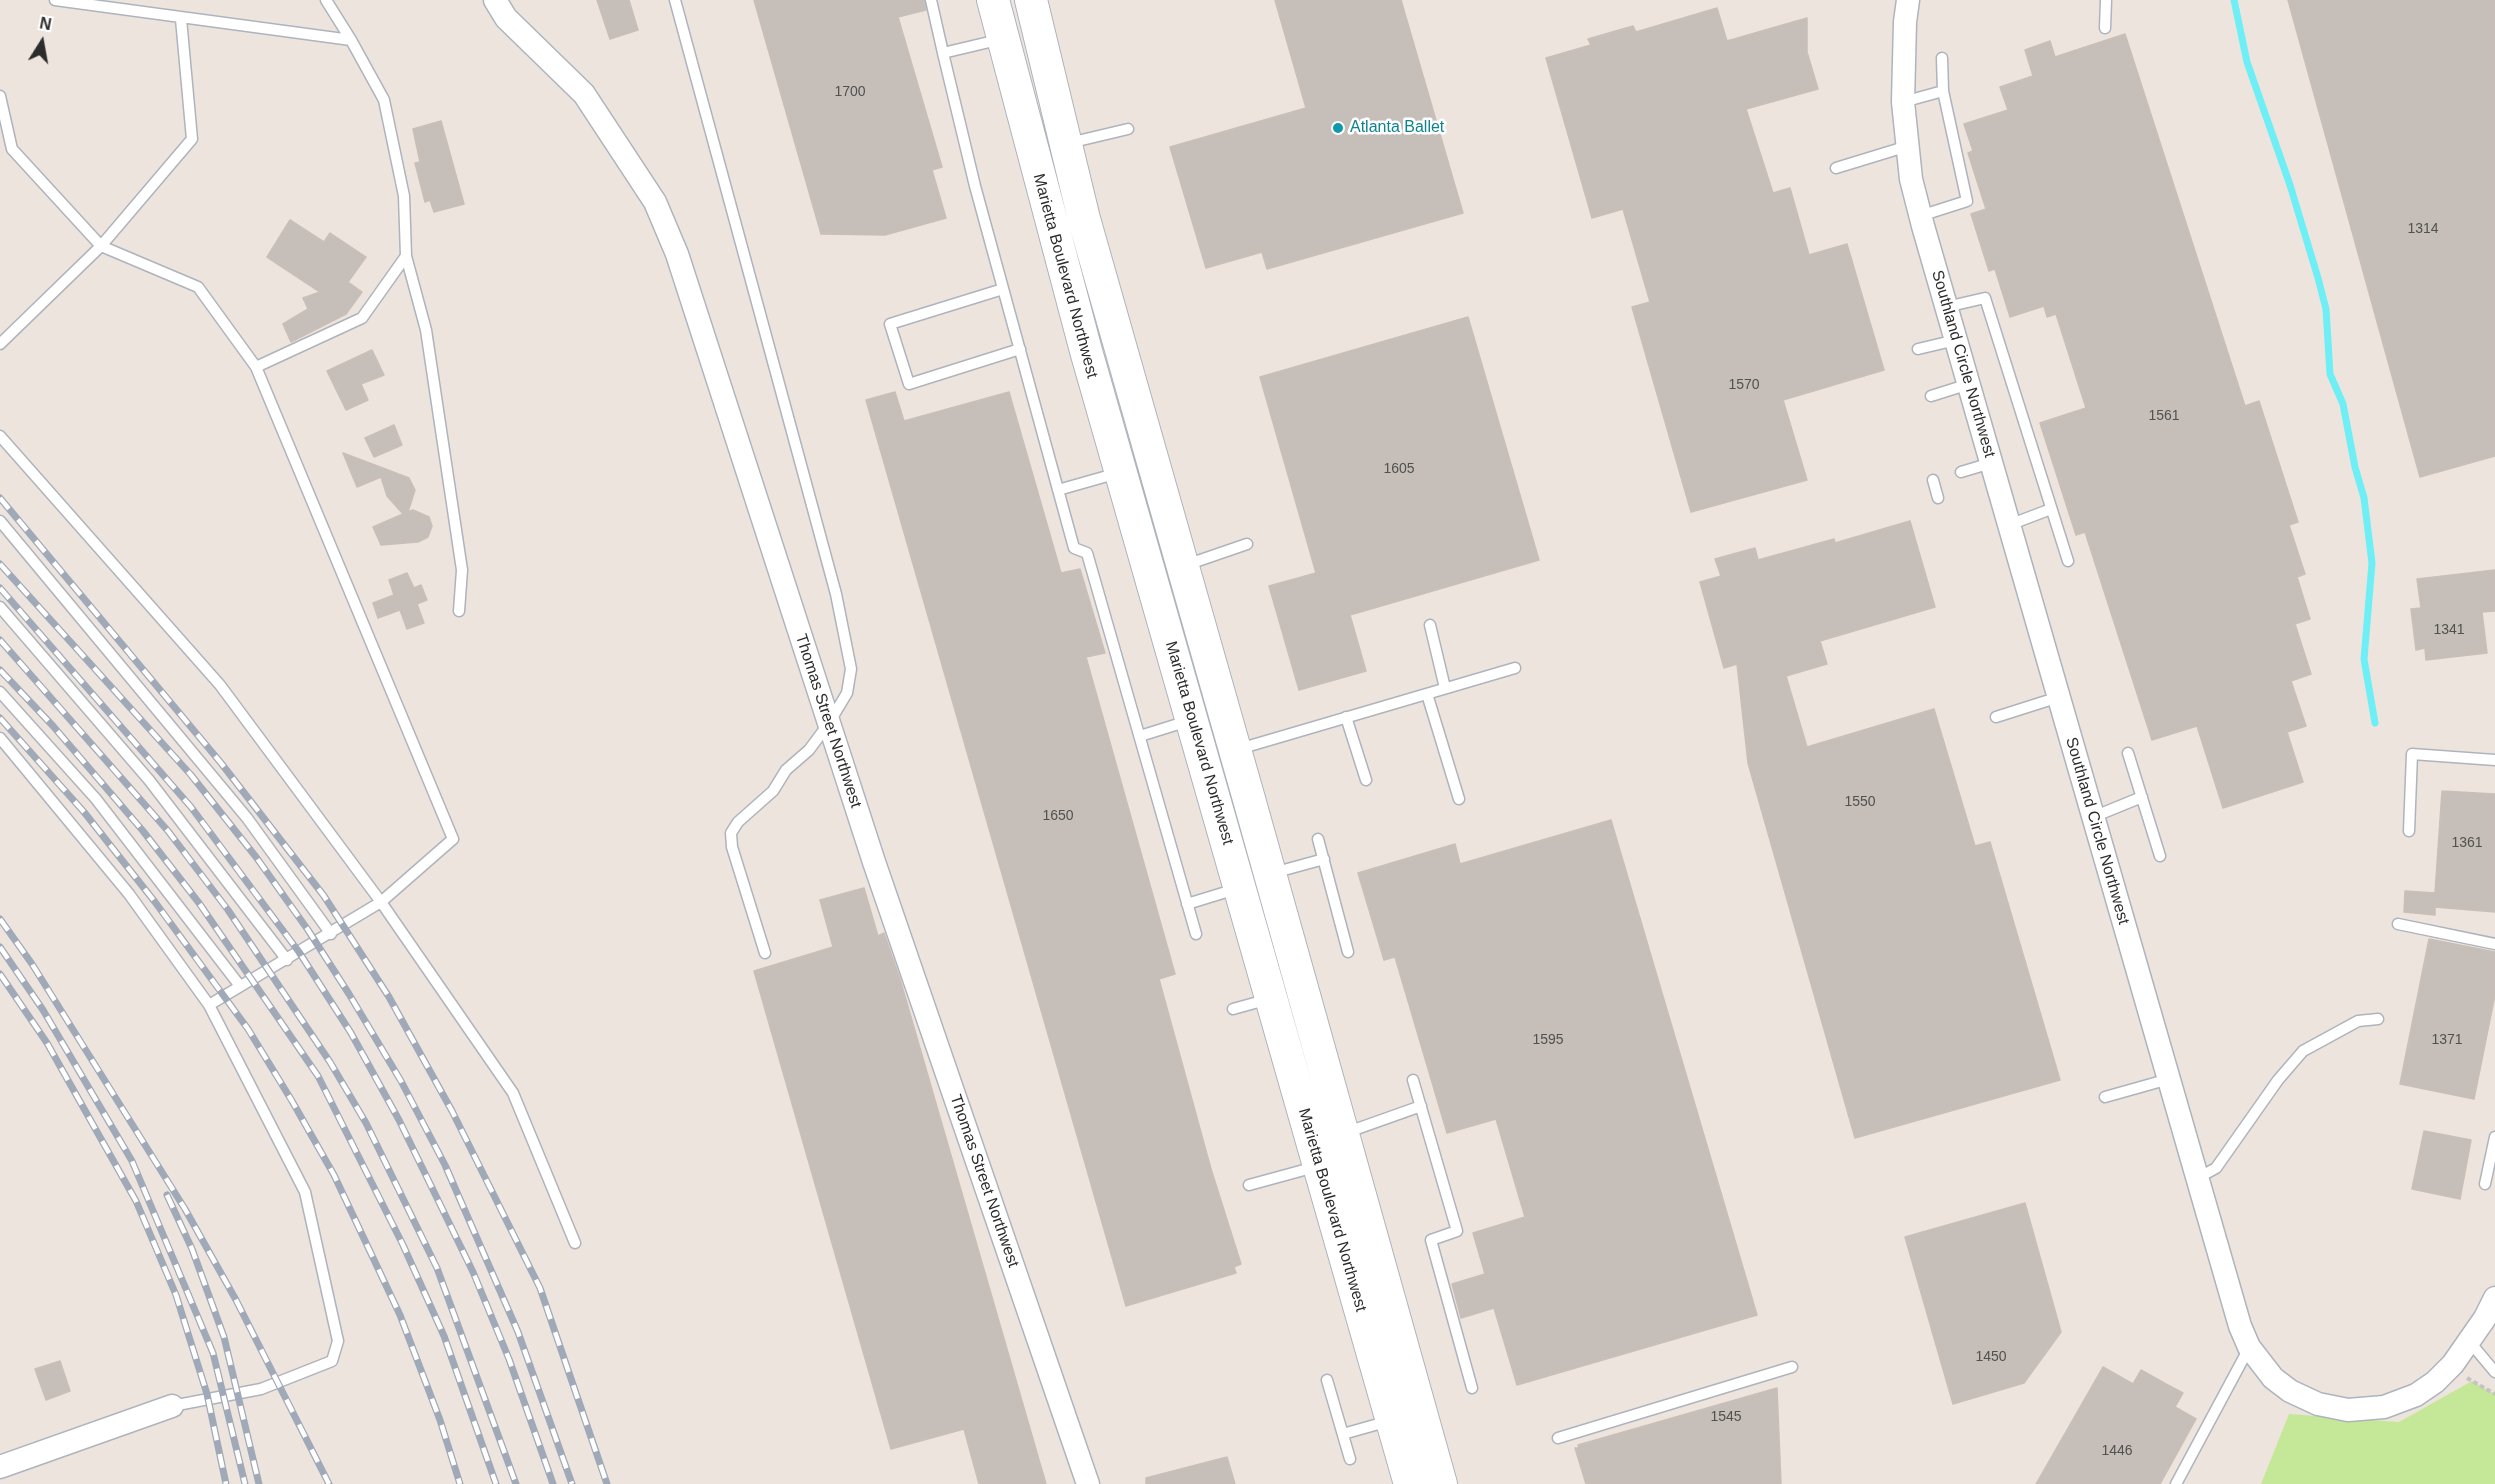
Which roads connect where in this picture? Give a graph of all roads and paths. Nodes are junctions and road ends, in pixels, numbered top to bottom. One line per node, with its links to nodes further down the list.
1 (55, 0): 10 (lane)
2 (326, 0): 13 (lane)
3 (495, 0): 59 (street, Thomas Street Northwest)
4 (675, 0): 59 (lane)
5 (931, 0): 14 (lane)
6 (993, 0): 12 (main road, Marietta Boulevard Northwest)
7 (1031, 0): 20 (main road)
8 (1908, 0): 18 (street, Southland Circle Northwest)
9 (2106, 0): 11 (lane)
10 (181, 19): 13 (lane); 24 (lane)
11 (2105, 28)
12 (1003, 39): 14 (lane); 37 (main road, Marietta Boulevard Northwest)
13 (351, 40): 25 (lane)
14 (943, 53): 26 (lane)
15 (1942, 58): 16 (lane)
16 (1944, 91): 18 (lane); 23 (lane)
17 (0, 96): 24 (lane)
18 (1903, 102): 21 (street, Southland Circle Northwest)
19 (1128, 129): 20 (lane)
20 (1065, 144): 47 (main road)
21 (1908, 146): 22 (lane); 23 (street, Southland Circle Northwest)
22 (1836, 168)
23 (1920, 216): 27 (street, Southland Circle Northwest)
24 (100, 246): 29 (lane); 32 (lane)
25 (406, 256): 32 (lane); 49 (lane)
26 (1003, 289): 31 (lane); 31 (lane)
27 (1946, 307): 28 (street, Southland Circle Northwest); 42 (lane)
28 (1956, 340): 30 (lane); 33 (street, Southland Circle Northwest)
29 (0, 344)
30 (1918, 349)
31 (1020, 350): 40 (lane)
32 (256, 367): 75 (lane)
33 (1969, 384): 34 (lane); 36 (street, Southland Circle Northwest)
34 (1931, 396)
35 (0, 436): 75 (lane)
36 (1991, 463): 38 (lane); 44 (street, Southland Circle Northwest)
37 (1120, 472): 40 (lane); 58 (main road, Marietta Boulevard Northwest)
38 (1961, 472)
39 (1933, 480): 41 (lane)
40 (1058, 490): 60 (lane)
41 (1938, 498)
42 (2051, 509): 44 (lane); 46 (lane)
43 (0, 521): 78 (lane)
44 (2009, 525): 55 (street, Southland Circle Northwest)
45 (1247, 544): 47 (lane)
46 (2068, 561)
47 (1183, 566): 62 (main road)
48 (0, 607): 83 (lane)
49 (459, 611)
50 (1430, 625): 52 (lane)
51 (1515, 668): 52 (lane)
52 (1445, 688): 54 (lane)
53 (0, 692): 84 (lane)
54 (1427, 694): 56 (lane); 67 (lane)
55 (2059, 697): 57 (lane); 68 (street, Southland Circle Northwest)
56 (1346, 717): 62 (lane); 65 (lane)
57 (1996, 717)
58 (1192, 720): 60 (lane); 74 (main road, Marietta Boulevard Northwest)
59 (829, 723): 82 (lane); 113 (street, Thomas Street Northwest)
60 (1140, 736): 76 (lane)
61 (0, 738): 86 (lane)
62 (1235, 750): 73 (main road)
63 (2128, 753): 66 (lane)
64 (2495, 760): 69 (lane)
65 (1366, 780)
66 (2142, 797): 68 (lane); 71 (lane)
67 (1459, 799)
68 (2093, 817): 89 (street, Southland Circle Northwest)
69 (2409, 831)
70 (1318, 839): 72 (lane)
71 (2160, 856)
72 (1324, 859): 73 (lane); 81 (lane)
73 (1270, 874): 93 (main road)
74 (1241, 888): 76 (lane); 85 (main road, Marietta Boulevard Northwest)
75 (381, 902): 78 (lane); 99 (lane)
76 (1187, 904): 79 (lane)
77 (2398, 924): 80 (lane)
78 (331, 934): 83 (lane)
79 (1196, 934)
80 (2495, 944)
81 (1348, 952)
82 (765, 953)
83 (287, 960): 84 (lane)
84 (240, 986): 86 (lane)
85 (1272, 998): 87 (lane); 95 (main road, Marietta Boulevard Northwest)
86 (209, 1005): 107 (lane)
87 (1233, 1009)
88 (2378, 1019): 96 (lane)
89 (2169, 1079): 91 (lane); 96 (street, Southland Circle Northwest)
90 (1413, 1080): 92 (lane)
91 (2105, 1097)
92 (1421, 1106): 93 (lane); 106 (lane)
93 (1342, 1134): 115 (main road)
94 (2495, 1137): 97 (lane)
95 (1319, 1166): 98 (lane); 108 (main road, Marietta Boulevard Northwest)
96 (2198, 1178): 102 (street, Southland Circle Northwest)
97 (2485, 1184)
98 (1249, 1185)
99 (575, 1243)
100 (2495, 1298): 101 (street, Southland Circle Northwest)
101 (2469, 1341): 102 (street, Southland Circle Northwest); 104 (lane)
102 (2249, 1347): 116 (lane)
103 (1792, 1367): 110 (lane)
104 (2495, 1372)
105 (1327, 1380): 109 (lane)
106 (1472, 1388)
107 (172, 1406): 112 (street)
108 (1391, 1420): 109 (lane); 114 (main road, Marietta Boulevard Northwest)
109 (1343, 1434): 111 (lane)
110 (1558, 1438)
111 (1350, 1459)
112 (0, 1467)
113 (1088, 1484)
114 (1410, 1484)
115 (1441, 1484)
116 (2176, 1484)

